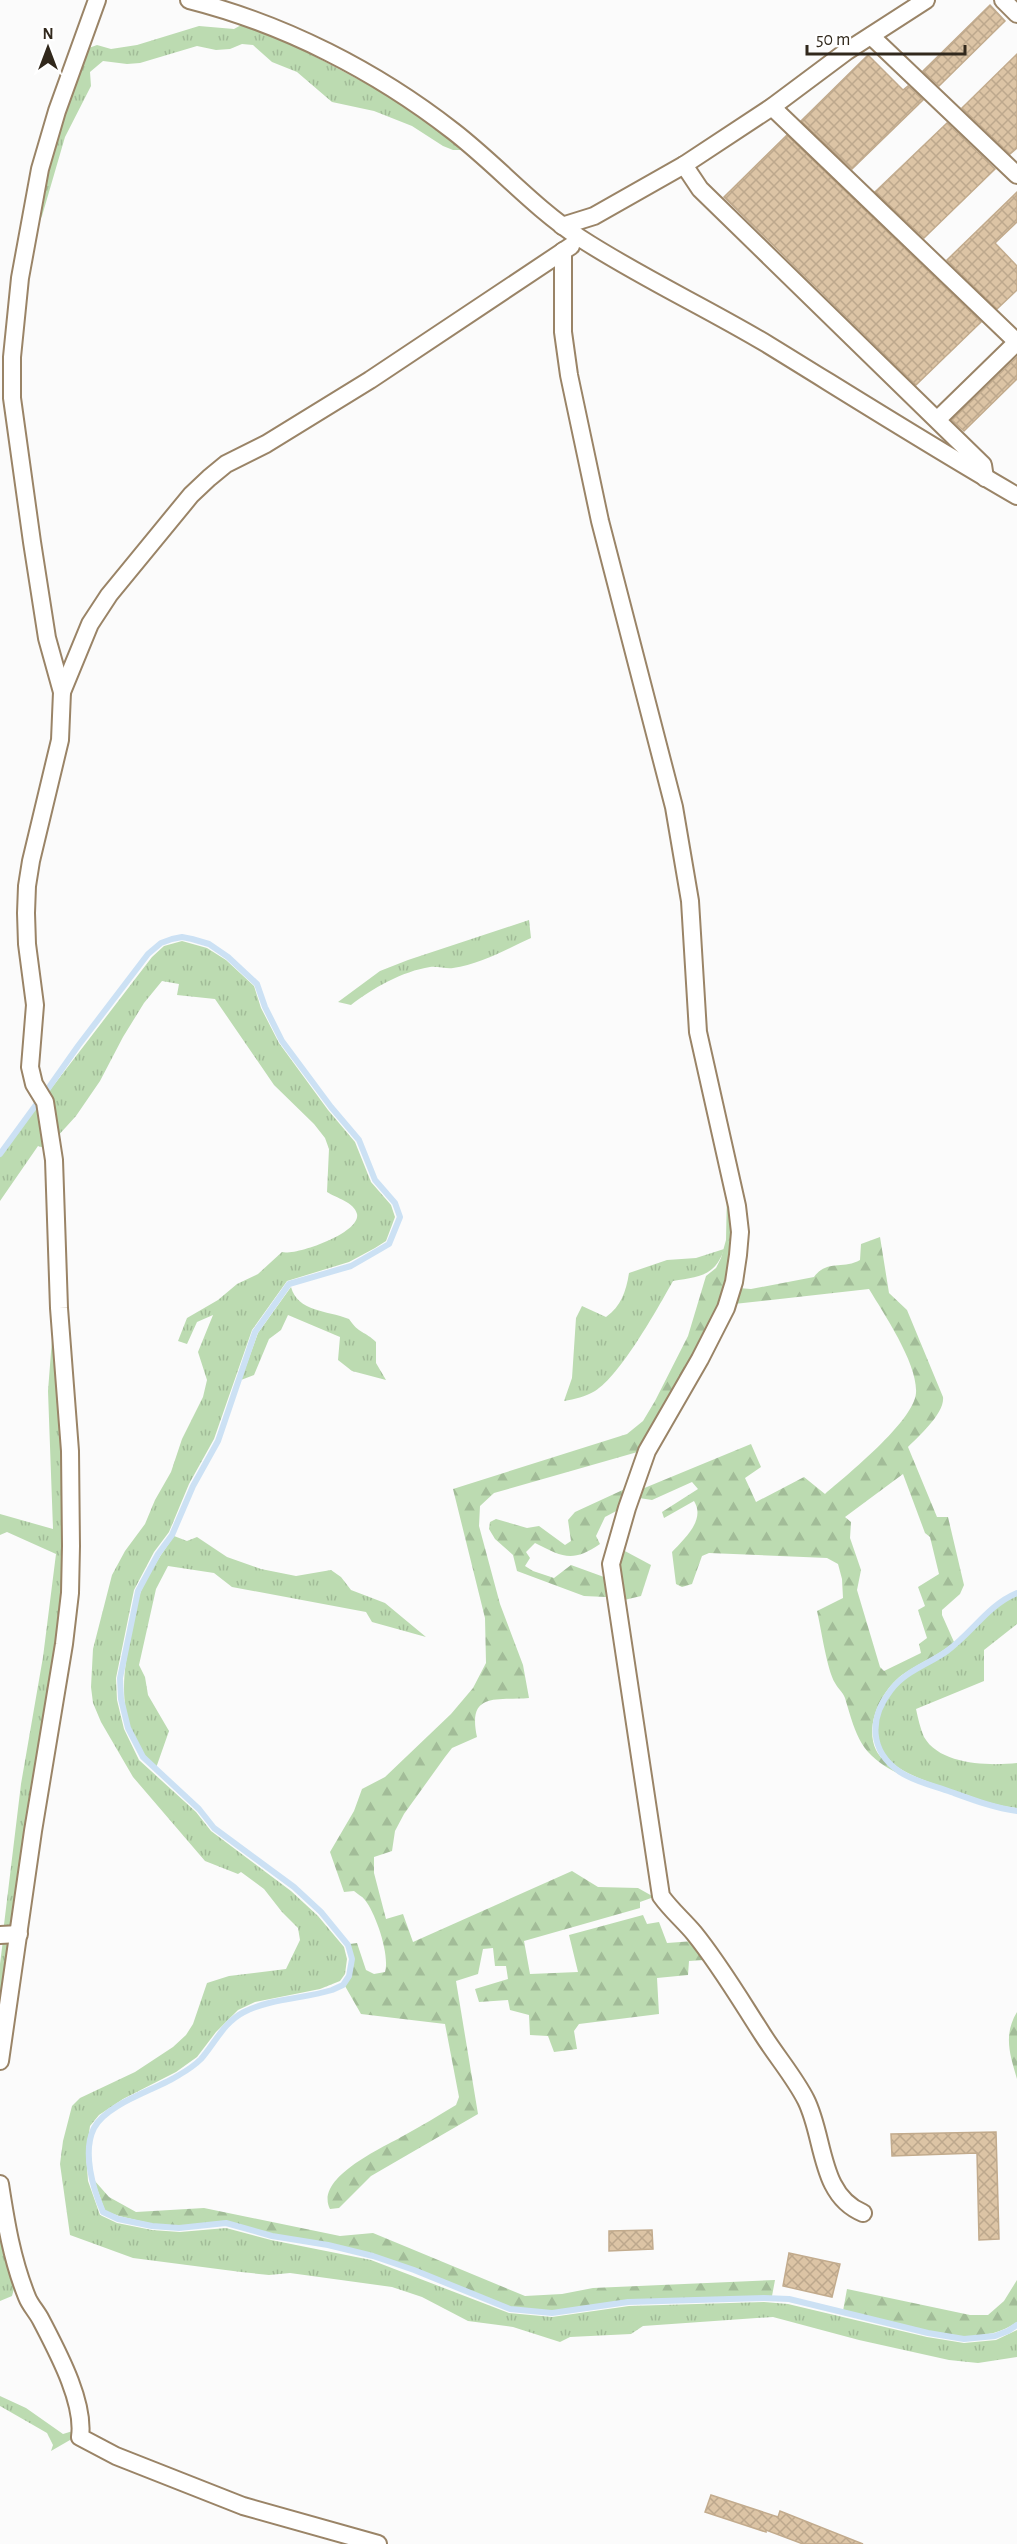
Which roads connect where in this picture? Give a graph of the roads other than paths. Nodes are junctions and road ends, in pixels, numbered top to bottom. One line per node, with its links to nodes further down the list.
1 (98, 0): 17 (street)
2 (189, 0): 10 (street)
3 (926, 0): 6 (street)
4 (1003, 0): 5 (street)
5 (1017, 14)
6 (871, 36): 7 (street); 9 (street)
7 (772, 107): 8 (street); 13 (street)
8 (684, 165): 10 (street); 14 (street)
9 (1017, 175)
10 (562, 226): 11 (street)
11 (582, 239): 12 (street); 15 (street)
12 (563, 251): 17 (street); 22 (street)
13 (1017, 342): 14 (street)
14 (938, 419): 15 (street)
15 (985, 477): 16 (street)
16 (1017, 496)
17 (62, 692): 18 (street)
18 (19, 1934): 19 (street); 20 (street)
19 (0, 1935)
20 (0, 2061)
21 (0, 2184): 23 (street)
22 (863, 2213)
23 (378, 2544)

